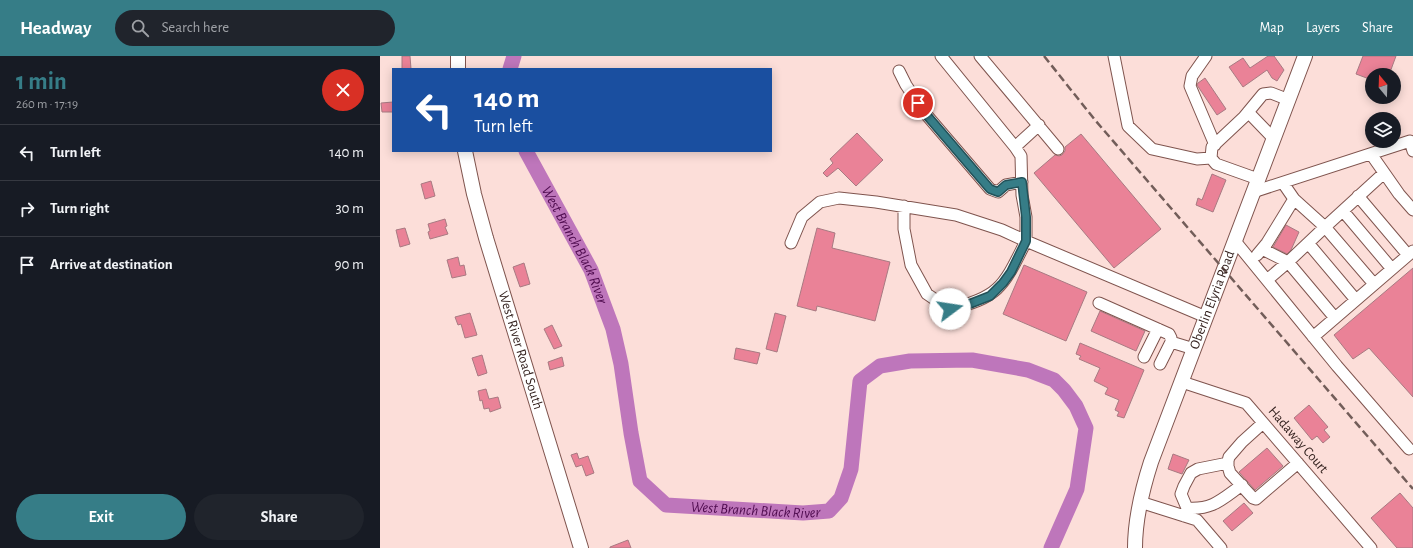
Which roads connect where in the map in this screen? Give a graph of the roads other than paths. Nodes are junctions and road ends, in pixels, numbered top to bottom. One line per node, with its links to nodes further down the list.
1 (458, 56): 7 (main road)
2 (941, 56): 15 (street)
3 (980, 56): 11 (street)
4 (1114, 56): 19 (street)
5 (1206, 56): 13 (street)
6 (1304, 57): 9 (main road, Oberlin Elyria Road)
7 (458, 68)
8 (899, 70): 22 (street)
9 (1288, 100): 10 (street); 12 (main road, Oberlin Elyria Road)
10 (1248, 112): 12 (street); 13 (street)
11 (1039, 125): 15 (street); 16 (street)
12 (1274, 138): 21 (main road, Oberlin Elyria Road)
13 (1215, 144): 19 (street)
14 (1412, 144): 18 (street)
15 (1015, 147): 22 (street)
16 (1058, 148)
17 (465, 152): 60 (main road, West River Road South)
18 (1371, 154): 20 (street); 23 (street)
19 (1211, 158): 21 (street)
20 (1384, 173): 25 (street); 28 (street)
21 (1258, 179): 24 (main road, Oberlin Elyria Road)
22 (1022, 182): 31 (street)
23 (1283, 183): 24 (street); 26 (street)
24 (1253, 192): 32 (main road, Oberlin Elyria Road)
25 (1358, 196): 29 (street); 36 (street)
26 (1294, 199): 30 (street); 35 (street)
27 (904, 206): 31 (street); 31 (street); 33 (street)
28 (1413, 210)
29 (1342, 211): 30 (street); 39 (street)
30 (1325, 227): 34 (street); 41 (street)
31 (1026, 241): 44 (street)
32 (1235, 241): 37 (street); 44 (main road, Oberlin Elyria Road)
33 (791, 243)
34 (1308, 243): 38 (street); 42 (street)
35 (1262, 250): 37 (street); 38 (street)
36 (1411, 253): 39 (street)
37 (1252, 262): 40 (street)
38 (1288, 262): 40 (street); 45 (street)
39 (1392, 269): 41 (street)
40 (1266, 280): 47 (street)
41 (1374, 284): 42 (street)
42 (1356, 300): 45 (street)
43 (1099, 303): 46 (street)
44 (1206, 317): 49 (main road, Oberlin Elyria Road)
45 (1335, 318): 47 (street)
46 (1158, 329): 48 (street); 50 (street)
47 (1313, 337): 54 (street)
48 (1171, 342): 49 (street); 51 (street)
49 (1194, 349): 52 (main road, Oberlin Elyria Road)
50 (1144, 357)
51 (1160, 364)
52 (1182, 382): 53 (street, Hadaway Court); 58 (main road, Oberlin Elyria Road)
53 (1263, 422): 55 (street); 56 (street, Hadaway Court)
54 (1409, 449)
55 (1228, 463): 57 (street); 59 (street)
56 (1298, 463): 57 (street); 63 (street, Hadaway Court)
57 (1242, 485): 59 (street)
58 (1140, 502): 59 (street); 61 (main road, Oberlin Elyria Road)
59 (1186, 512): 62 (street)
60 (581, 548)
61 (1135, 548)
62 (1221, 548)
63 (1371, 548)

